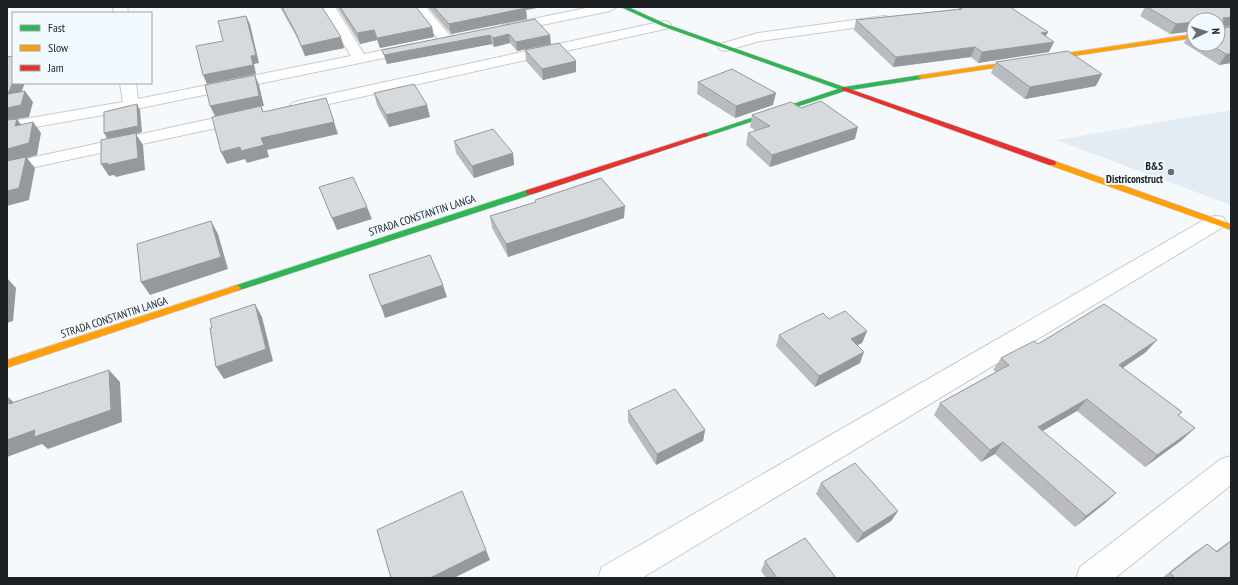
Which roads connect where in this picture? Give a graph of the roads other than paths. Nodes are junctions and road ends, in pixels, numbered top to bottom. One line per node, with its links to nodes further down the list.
1 (328, 7): 12 (street)
2 (419, 7): 10 (street)
3 (610, 7): 7 (street)
4 (624, 7): 6 (street)
5 (897, 18): 11 (street)
6 (664, 25): 11 (street); 16 (street)
7 (494, 31)
8 (463, 37): 10 (street)
9 (1186, 37): 14 (street, STRADA CONSTANTIN LANGA)
10 (435, 43): 12 (street)
11 (725, 47): 14 (street)
12 (360, 59): 15 (street)
13 (128, 84): 15 (street)
14 (844, 88): 20 (street); 21 (street, STRADA CONSTANTIN LANGA)
15 (131, 105): 18 (street)
16 (286, 108)
17 (255, 115): 19 (street)
18 (7, 127)
19 (7, 168)
20 (1224, 224): 23 (street)
21 (7, 364)
22 (1231, 468): 24 (street)
23 (613, 578)
24 (1091, 578)

